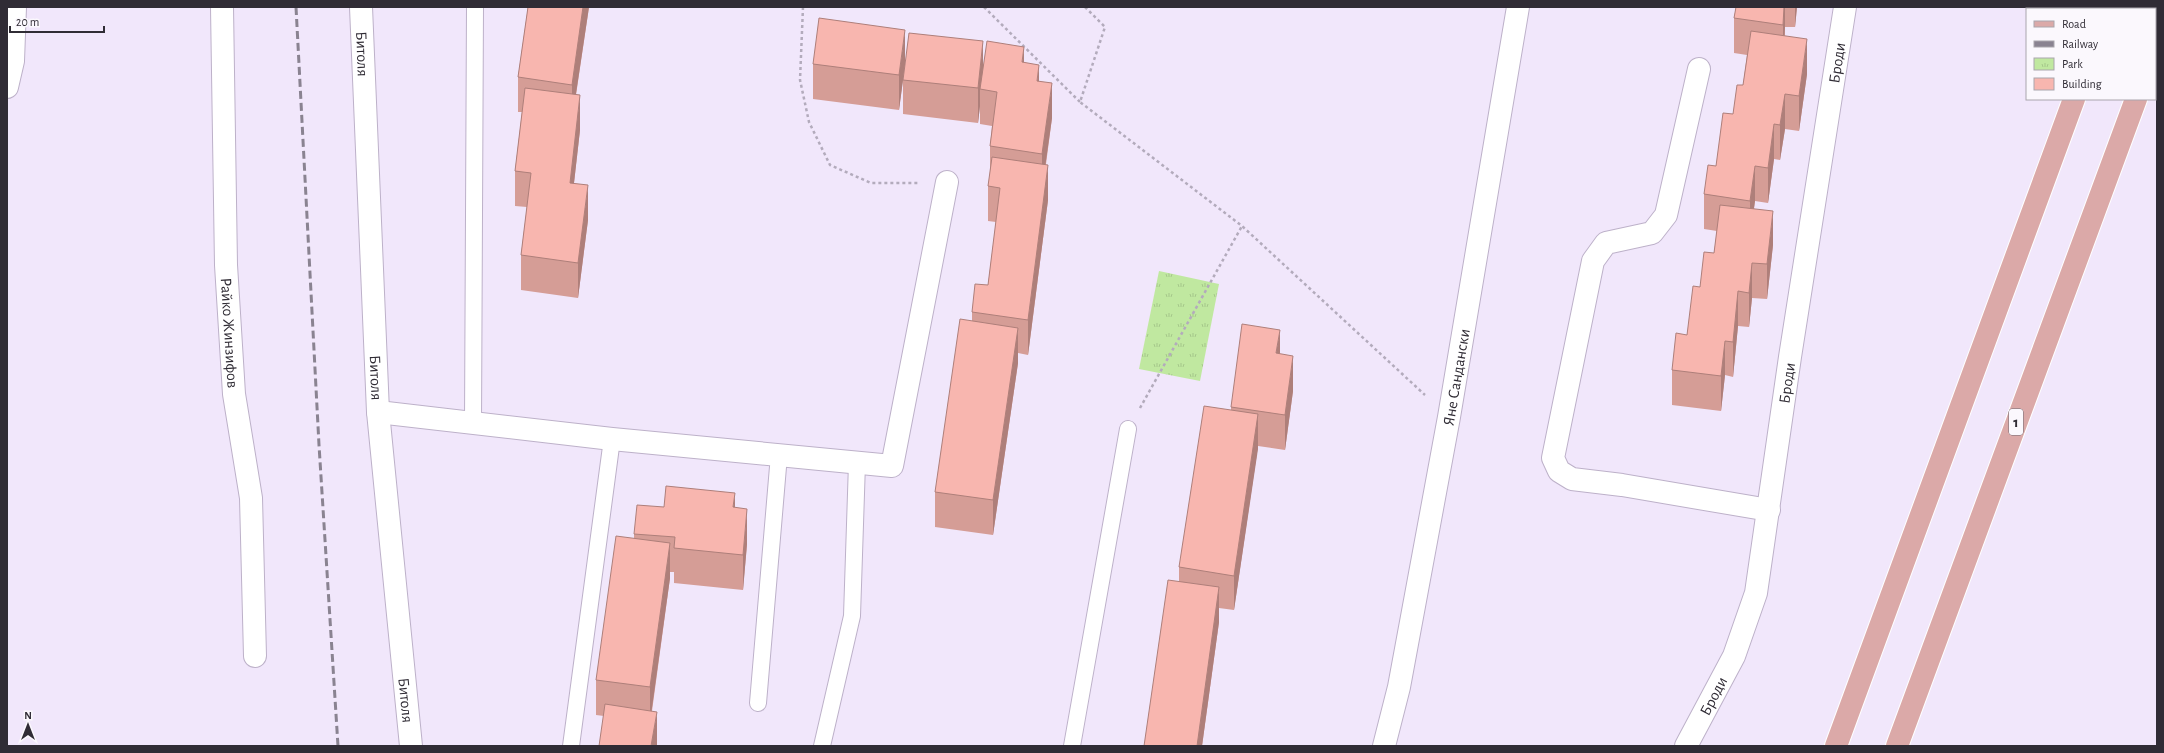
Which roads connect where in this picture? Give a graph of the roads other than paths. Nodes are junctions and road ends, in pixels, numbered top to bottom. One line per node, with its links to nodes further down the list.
1 (15, 7): 8 (street)
2 (222, 7): 19 (street, Райко Жинзифов)
3 (362, 7): 12 (street, Битоля)
4 (475, 7): 13 (lane)
5 (1518, 7): 25 (street, Яне Сандански)
6 (1845, 7): 18 (street, Броди)
7 (1699, 69): 18 (street)
8 (7, 87)
9 (2074, 100): 27 (main road)
10 (2136, 100): 28 (main road, 1)
11 (947, 182): 17 (street)
12 (378, 412): 13 (street); 21 (street, Битоля)
13 (473, 422): 15 (street)
14 (1128, 429): 24 (lane)
15 (612, 439): 16 (street); 22 (lane)
16 (779, 455): 17 (street); 20 (lane)
17 (857, 463): 23 (lane)
18 (1769, 510): 26 (street, Броди)
19 (255, 656)
20 (758, 703)
21 (411, 746)
22 (571, 746)
23 (822, 746)
24 (1072, 746)
25 (1384, 746)
26 (1686, 746)
27 (1836, 746)
28 (1897, 746)

